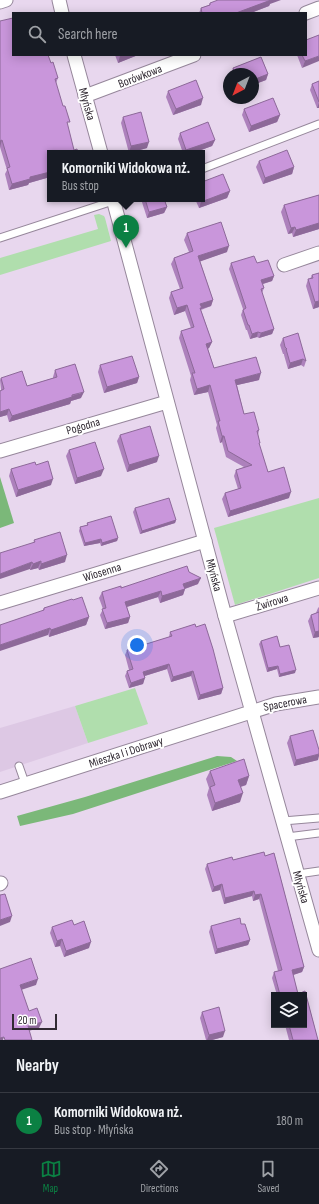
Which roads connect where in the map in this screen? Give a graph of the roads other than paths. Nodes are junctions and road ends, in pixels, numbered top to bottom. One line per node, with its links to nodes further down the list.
1 (6, 0): 3 (street)
2 (59, 0): 5 (street)
3 (0, 2)
4 (319, 8): 6 (street)
5 (62, 12)
6 (307, 13)
7 (74, 56): 9 (street, Młyńska)
8 (191, 56): 9 (street, Borówkowa)
9 (85, 96): 11 (street, Młyńska)
10 (319, 124): 12 (lane)
11 (100, 150)
12 (205, 168)
13 (107, 202): 15 (lane)
14 (114, 202): 18 (street, Młyńska)
15 (0, 238)
16 (319, 254): 17 (street)
17 (284, 265)
18 (167, 402): 19 (street, Pogodna); 20 (street, Młyńska)
19 (0, 451)
20 (205, 541): 22 (street, Wiosenna); 23 (street, Młyńska)
21 (319, 588): 23 (street, Żwirowa)
22 (0, 603)
23 (225, 616): 25 (street, Młyńska)
24 (319, 697): 25 (street, Spacerowa)
25 (252, 711): 27 (street, Mieszka I i Dobrawy); 30 (street, Młyńska)
26 (20, 766): 27 (lane)
27 (26, 783): 28 (street, Mieszka I i Dobrawy)
28 (0, 792)
29 (319, 818): 30 (lane)
30 (283, 821): 32 (street, Młyńska)
31 (319, 833): 32 (lane)
32 (287, 837): 34 (street, Młyńska)
33 (319, 871): 34 (lane)
34 (298, 874): 35 (street, Młyńska)
35 (319, 950)

